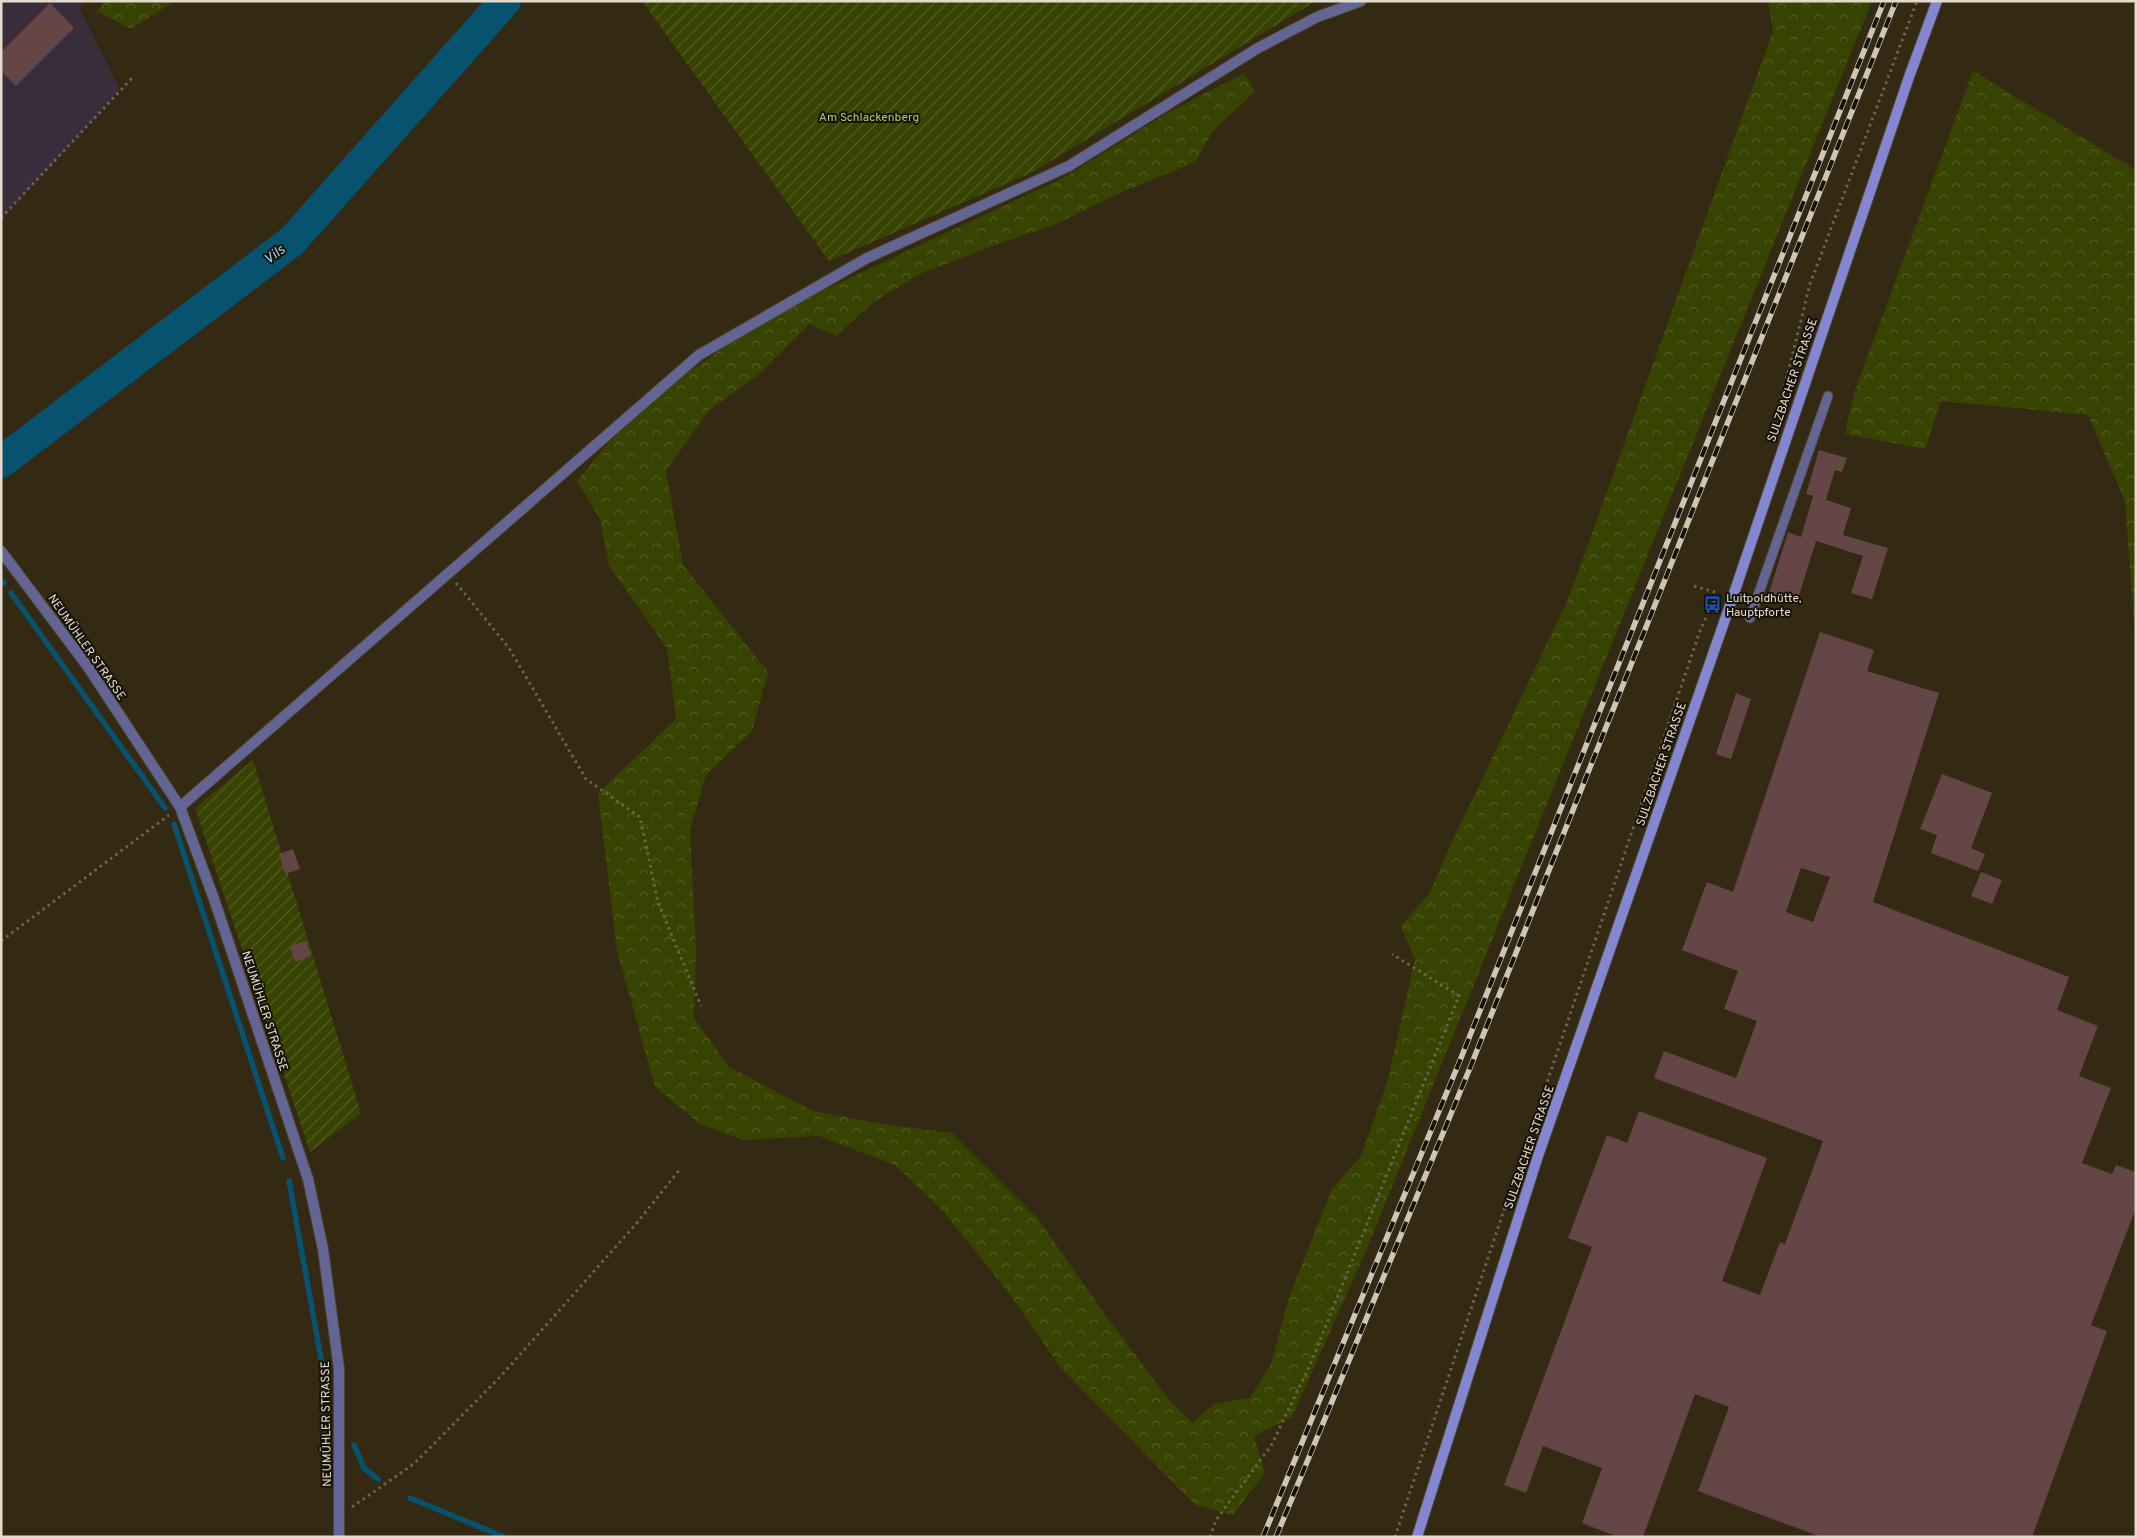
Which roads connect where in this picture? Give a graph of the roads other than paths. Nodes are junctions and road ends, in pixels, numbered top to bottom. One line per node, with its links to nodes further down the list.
1 (1361, 1): 6 (street)
2 (1937, 1): 8 (main road, SULZBACHER STRASSE)
3 (1828, 396): 5 (lane)
4 (1, 551): 6 (street, NEUMÜHLER STRASSE)
5 (1750, 618)
6 (180, 807): 7 (street, NEUMÜHLER STRASSE)
7 (339, 1537)
8 (1416, 1537)

